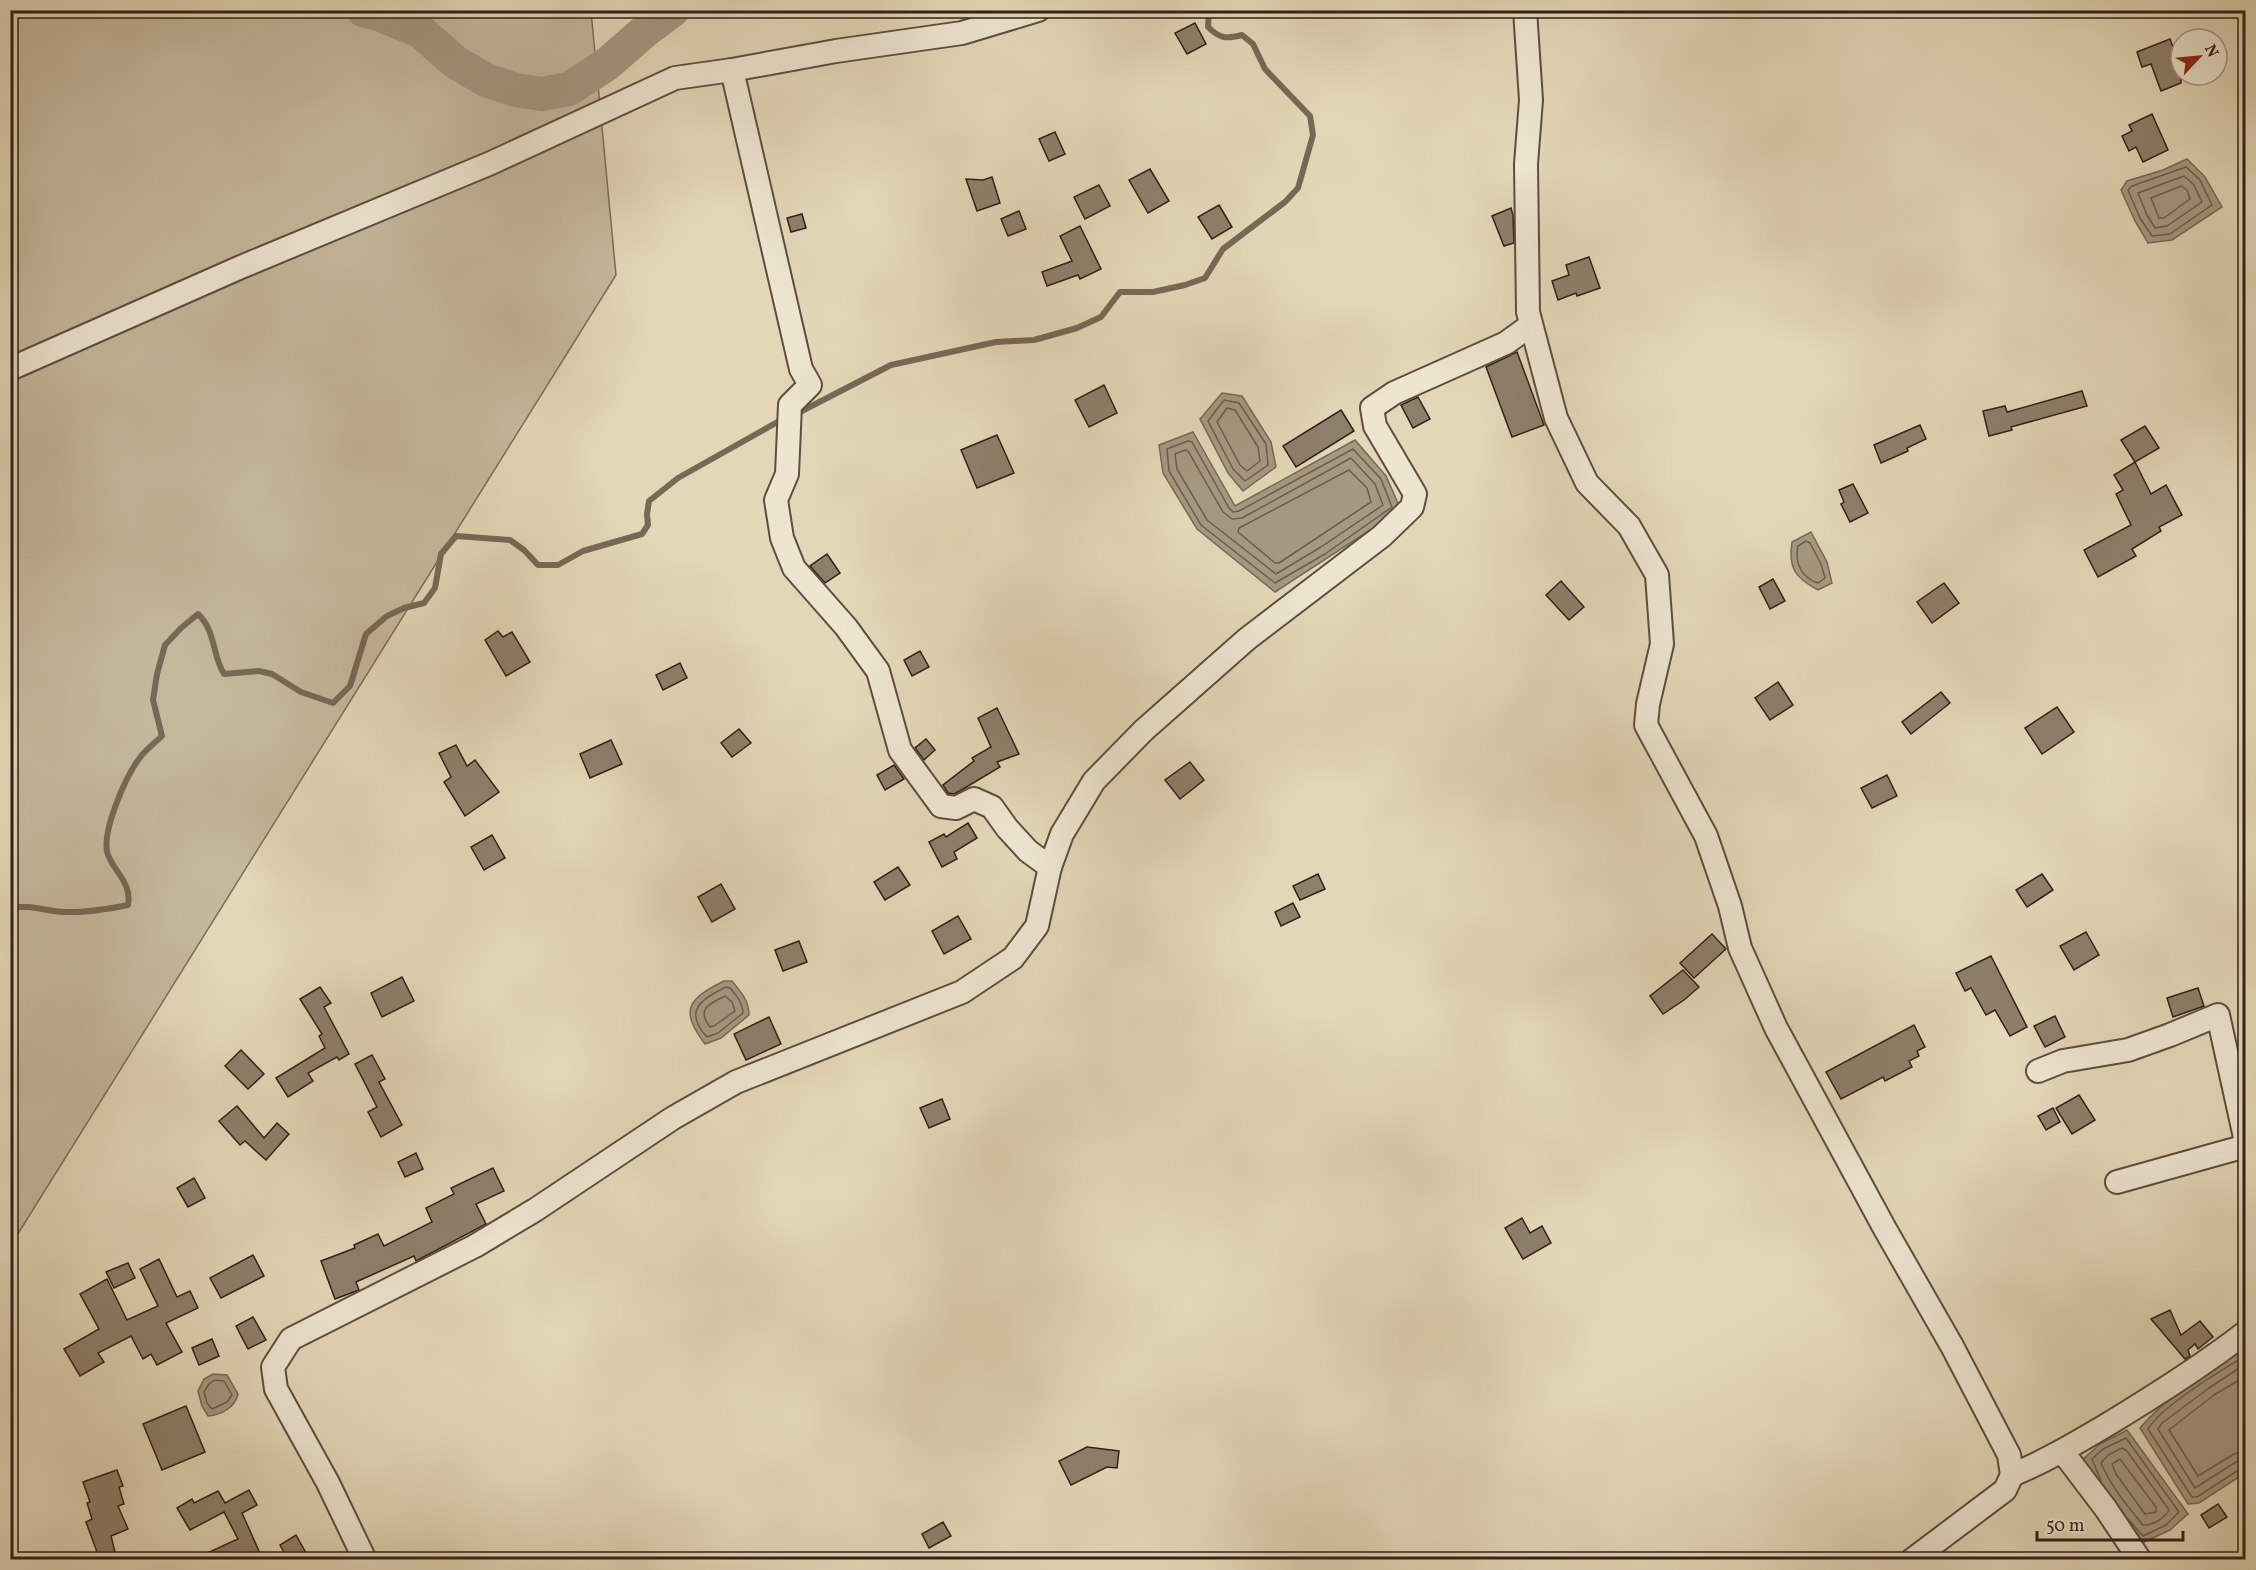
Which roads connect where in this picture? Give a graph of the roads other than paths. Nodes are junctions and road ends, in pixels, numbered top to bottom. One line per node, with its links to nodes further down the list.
1 (1038, 10): 3 (street)
2 (1525, 10): 4 (street)
3 (732, 70): 5 (street); 6 (street)
4 (1531, 325): 6 (street); 12 (street)
5 (10, 369)
6 (1050, 867): 13 (street)
7 (2038, 1071): 8 (street)
8 (2246, 1144): 9 (street)
9 (2117, 1182)
10 (2246, 1332): 11 (street)
11 (2062, 1451): 12 (street); 15 (street)
12 (2012, 1475): 14 (street)
13 (365, 1560)
14 (1912, 1560)
15 (2140, 1560)

